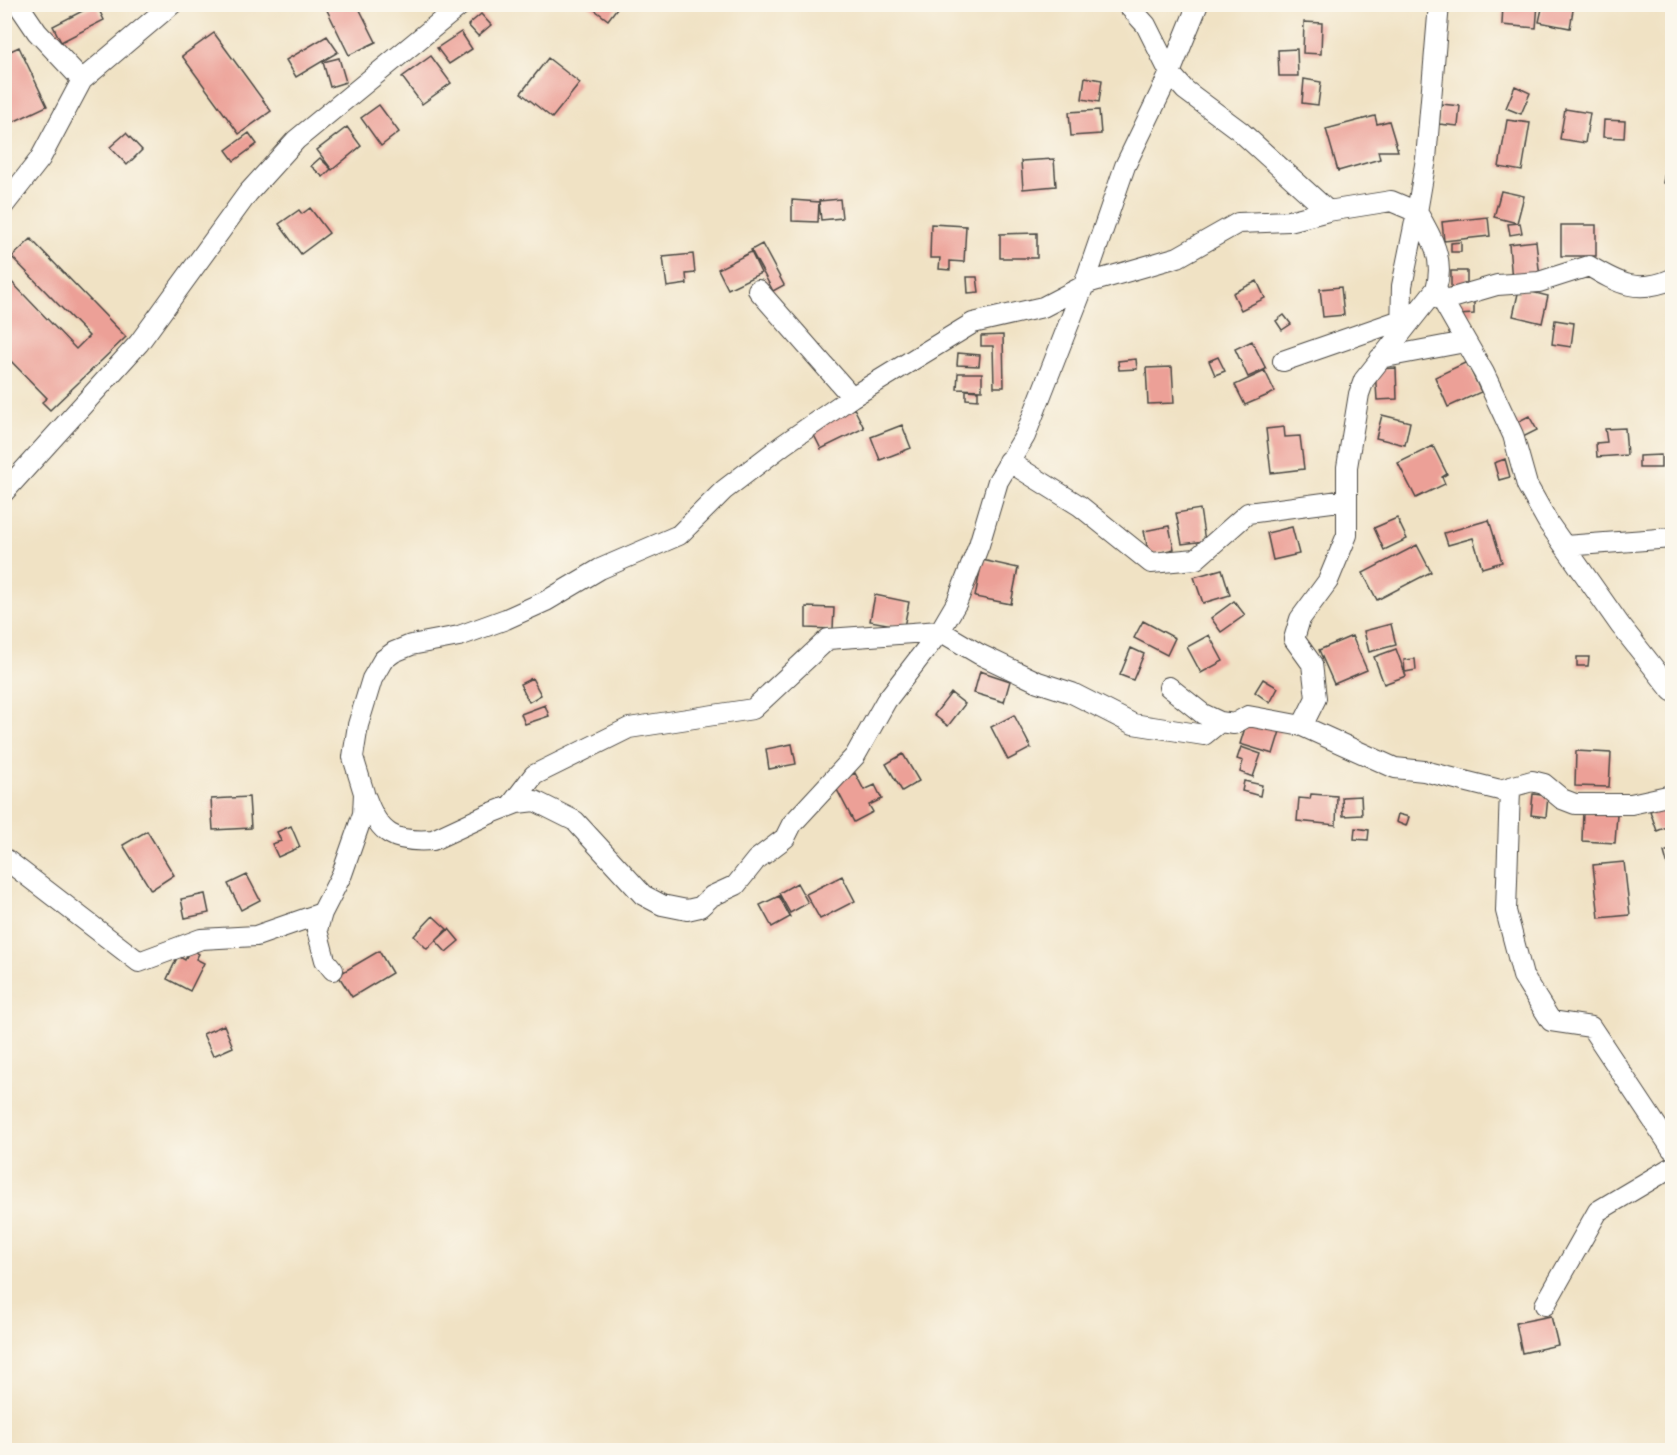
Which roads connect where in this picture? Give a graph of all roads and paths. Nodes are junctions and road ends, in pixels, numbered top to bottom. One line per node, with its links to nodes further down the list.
1 (18, 4): 8 (street)
2 (172, 4): 8 (street)
3 (462, 4): 22 (street)
4 (1127, 4): 7 (street)
5 (1198, 4): 7 (street)
6 (1439, 4): 11 (street)
7 (1170, 72): 10 (street); 13 (street)
8 (82, 80): 9 (street)
9 (4, 206)
10 (1328, 211): 11 (street); 13 (street)
11 (1417, 212): 15 (street); 16 (street)
12 (1672, 279): 15 (street)
13 (1084, 285): 20 (street); 21 (street)
14 (758, 290): 20 (street)
15 (1439, 295): 16 (street); 17 (street)
16 (1401, 326): 18 (street); 19 (street)
17 (1465, 342): 18 (street); 25 (street)
18 (1380, 358): 23 (street)
19 (1283, 361)
20 (852, 397): 32 (street)
21 (1008, 461): 23 (street); 26 (street)
22 (4, 492)
23 (1347, 500): 30 (street)
24 (1672, 538): 25 (street)
25 (1564, 546): 28 (street)
26 (940, 631): 29 (street); 34 (street); 34 (street)
27 (1169, 687): 29 (street)
28 (1672, 692)
29 (1220, 722): 30 (street)
30 (1302, 726): 31 (street)
31 (1510, 789): 33 (street); 38 (street)
32 (364, 792): 34 (street); 36 (street)
33 (1672, 795)
34 (511, 806)
35 (4, 858): 36 (street)
36 (322, 914): 37 (street)
37 (333, 970)
38 (1672, 1149)
39 (1672, 1167): 40 (street)
40 (1545, 1305)

